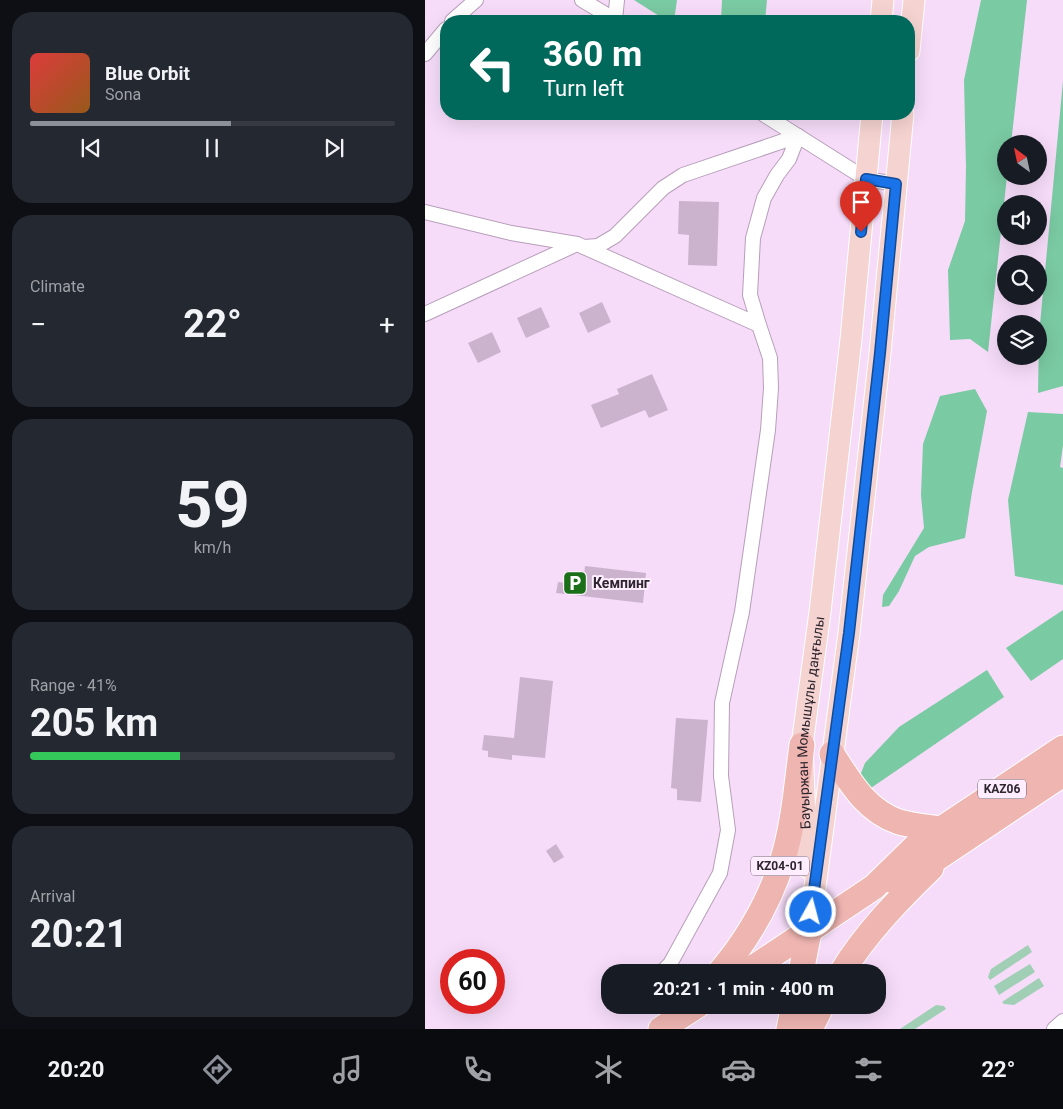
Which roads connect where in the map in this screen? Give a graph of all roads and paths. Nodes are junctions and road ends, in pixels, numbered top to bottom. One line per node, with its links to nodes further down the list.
1 (476, 0): 6 (street)
2 (582, 0): 7 (street)
3 (617, 0): 8 (street)
4 (883, 0): 9 (main road)
5 (914, 0): 10 (main road)
6 (459, 15)
7 (606, 15)
8 (616, 15)
9 (882, 15)
10 (913, 15)
11 (440, 35): 12 (street)
12 (425, 54)
13 (773, 120): 16 (street)
14 (871, 120): 17 (main road, Бауыржан Момышұлы даңғылы / KZ04-01)
15 (902, 120): 18 (main road, Бауыржан Момышұлы даңғылы / KZ04-01)
16 (798, 136): 17 (street); 20 (street); 22 (street)
17 (866, 179): 18 (street); 23 (main road, Бауыржан Момышұлы даңғылы / KZ04-01)
18 (896, 184): 25 (main road, Бауыржан Момышұлы даңғылы / KZ04-01)
19 (425, 212): 20 (street)
20 (580, 246): 21 (street); 22 (street)
21 (425, 314)
22 (759, 325): 29 (street)
23 (802, 745): 28 (main road, Бауыржан Момышұлы даңғылы / KZ04-01); 30 (highway, KZ04-01)
24 (1063, 748): 27 (highway, KАZ06)
25 (832, 754): 27 (highway); 28 (main road, Бауыржан Момышұлы даңғылы / KZ04-01)
26 (1063, 774): 27 (highway, KАZ06)
27 (946, 839): 28 (highway, KАZ06); 33 (highway)
28 (809, 932): 31 (highway, KАZ06); 32 (highway)
29 (670, 964)
30 (726, 964)
31 (759, 964)
32 (803, 964)
33 (846, 964)
34 (677, 1014): 39 (highway)
35 (684, 1014): 39 (highway)
36 (792, 1014): 40 (highway)
37 (818, 1014): 41 (highway)
38 (1063, 1021): 42 (street)
39 (660, 1029)
40 (789, 1029)
41 (810, 1029)
42 (1054, 1029)

